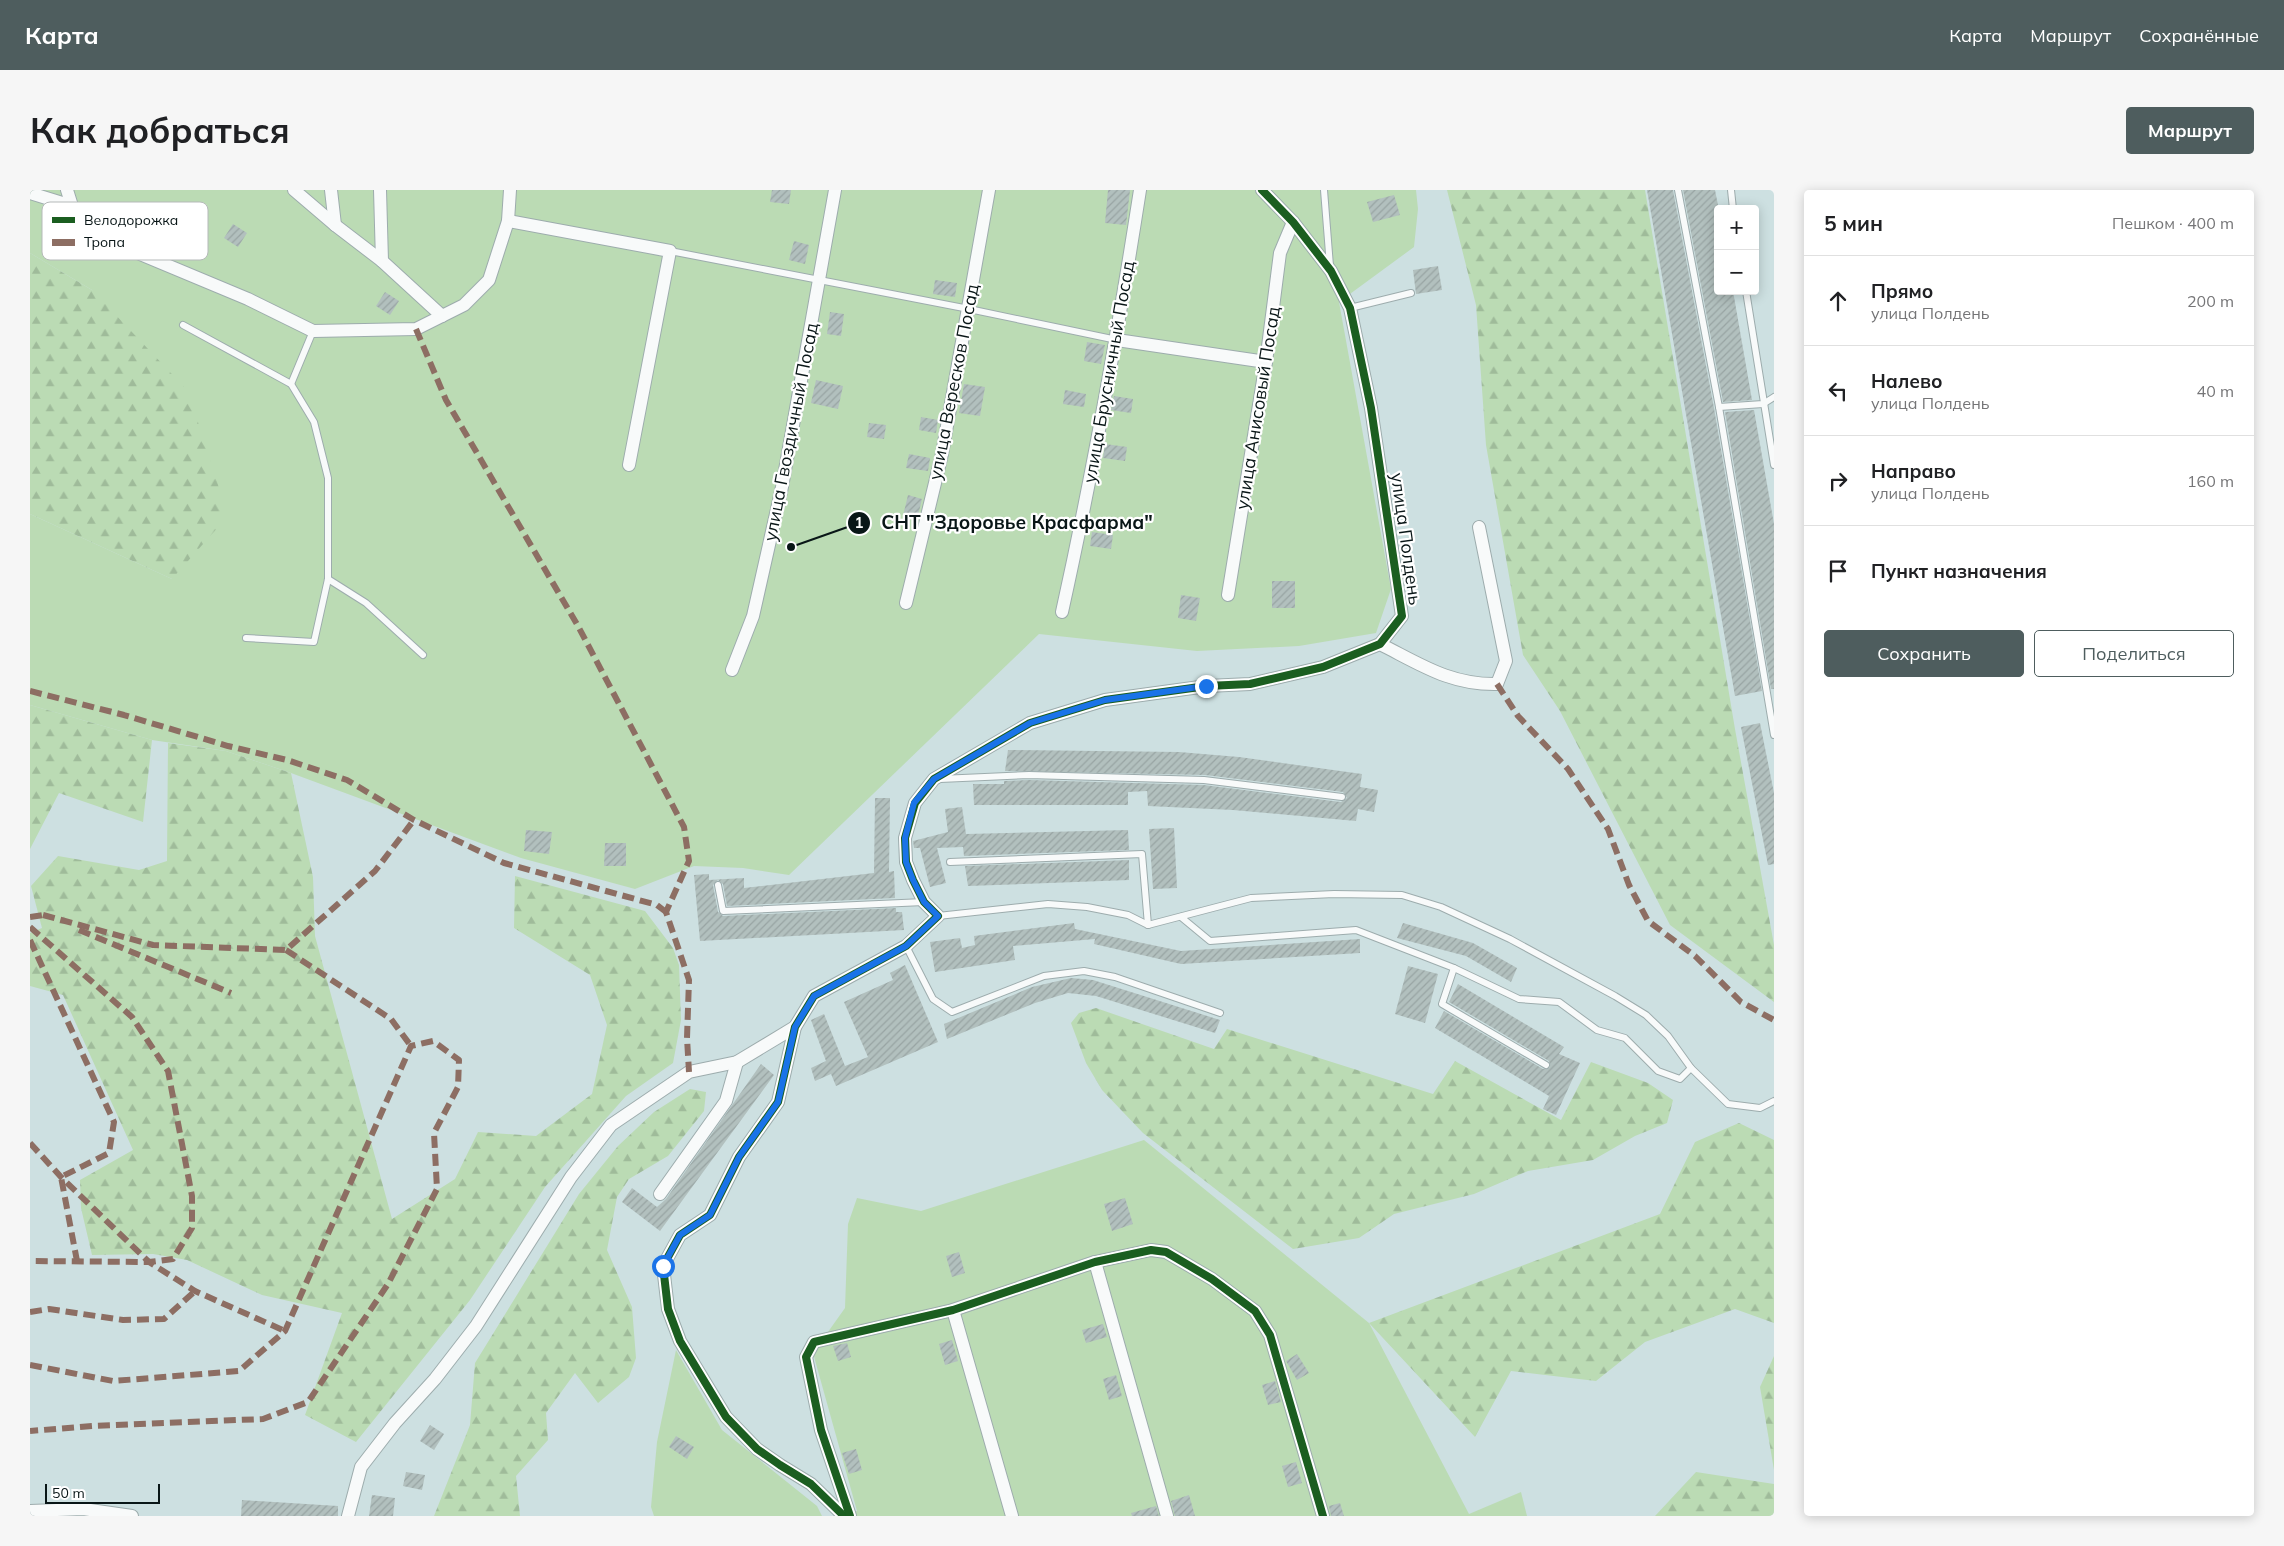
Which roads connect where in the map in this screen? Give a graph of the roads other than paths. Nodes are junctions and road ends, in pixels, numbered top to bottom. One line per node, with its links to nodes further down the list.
1 (67, 190): 15 (street)
2 (294, 190): 19 (street)
3 (331, 190): 19 (street)
4 (380, 190): 22 (street)
5 (510, 190): 17 (street)
6 (835, 190): 24 (street, улица Гвоздичный Посад)
7 (989, 190): 28 (street, улица Вересков Посад)
8 (1140, 190): 32 (street, улица Брусничный Посад)
9 (1262, 190): 18 (street, улица Полдень)
10 (1324, 190): 23 (lane)
11 (1678, 190): 37 (lane)
12 (1731, 190): 16 (lane)
13 (30, 193): 14 (street)
14 (59, 202)
15 (71, 202)
16 (1733, 205)
17 (508, 221): 20 (street); 29 (street)
18 (1293, 222): 23 (street, улица Полдень); 33 (street, улица Анисовый Посад)
19 (335, 225): 22 (street)
20 (670, 251): 24 (lane); 38 (street)
21 (156, 260): 31 (street)
22 (382, 261): 29 (street)
23 (1331, 271): 27 (street, улица Полдень)
24 (820, 280): 28 (lane); 48 (street, улица Гвоздичный Посад)
25 (1411, 293): 27 (lane)
26 (1747, 295): 36 (lane)
27 (1350, 308): 46 (street, улица Полдень)
28 (969, 309): 32 (lane); 43 (street, улица Вересков Посад)
29 (442, 316): 31 (street)
30 (183, 325): 34 (lane)
31 (313, 331): 34 (lane)
32 (1117, 340): 33 (street); 44 (street, улица Брусничный Посад)
33 (1266, 362): 42 (street, улица Анисовый Посад)
34 (291, 384): 41 (lane)
35 (1774, 397): 36 (lane)
36 (1763, 404): 37 (lane); 39 (lane)
37 (1719, 407): 49 (lane)
38 (629, 465)
39 (1774, 465)
40 (1479, 527): 46 (street)
41 (328, 579): 45 (lane); 47 (lane)
42 (1228, 595)
43 (906, 603)
44 (1062, 612)
45 (246, 638)
46 (1380, 644): 50 (street, улица Полдень)
47 (423, 655)
48 (732, 670)
49 (1774, 735)
50 (934, 779): 51 (lane); 54 (street, улица Полдень)
51 (1342, 797)
52 (950, 862): 57 (lane)
53 (718, 885): 54 (lane)
54 (924, 902): 55 (street, улица Полдень)
55 (938, 916): 57 (lane); 58 (street)
56 (1181, 917): 57 (lane); 59 (lane); 64 (lane)
57 (1148, 925)
58 (906, 946): 60 (lane); 61 (street)
59 (1454, 968): 63 (lane); 64 (lane)
60 (1220, 1013)
61 (795, 1027): 62 (street); 72 (street)
62 (737, 1062): 66 (street); 71 (street)
63 (1546, 1065)
64 (1691, 1068): 65 (lane)
65 (1774, 1101)
66 (660, 1194)
67 (1096, 1262): 68 (street); 75 (street); 76 (street)
68 (953, 1310): 73 (street); 74 (street)
69 (30, 1511): 70 (street)
70 (132, 1516)
71 (348, 1516)
72 (844, 1516)
73 (850, 1516)
74 (1012, 1516)
75 (1167, 1516)
76 (1323, 1516)

